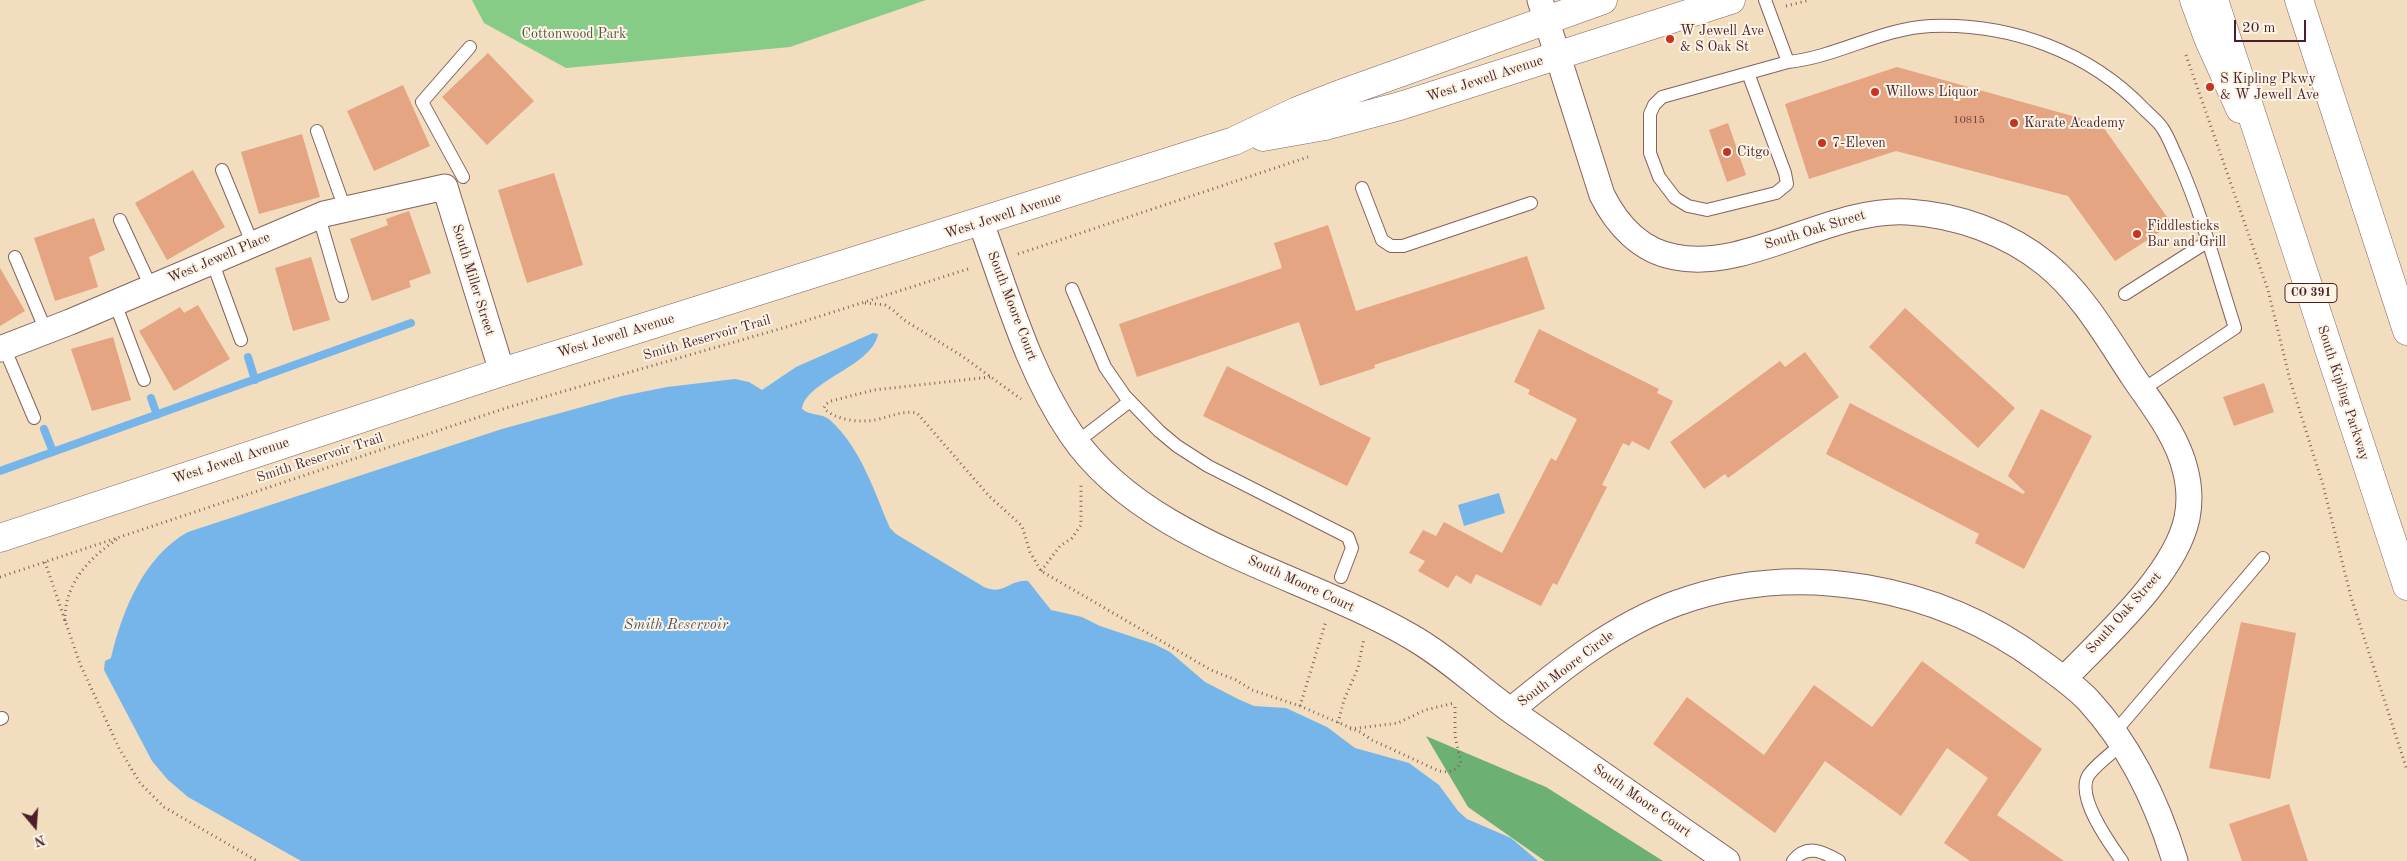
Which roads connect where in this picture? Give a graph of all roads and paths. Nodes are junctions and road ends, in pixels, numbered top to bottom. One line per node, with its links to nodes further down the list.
1 (1603, 0): 8 (main road, West Jewell Avenue)
2 (1731, 0): 11 (main road, West Jewell Avenue)
3 (1766, 0): 12 (lane)
4 (2194, 0): 19 (main road)
5 (2214, 0): 19 (main road, South Kipling Parkway / CO 391)
6 (2299, 0): 15 (main road)
7 (2312, 0): 15 (main road)
8 (1543, 9): 11 (street, South Oak Street); 16 (main road, West Jewell Avenue)
9 (470, 46): 20 (lane)
10 (2185, 52): 67 (path)
11 (1558, 55): 16 (main road, West Jewell Avenue); 45 (street, South Oak Street)
12 (1788, 62): 13 (lane); 27 (lane)
13 (1748, 73): 13 (lane)
14 (318, 131): 23 (lane)
15 (2344, 136): 39 (main road)
16 (1234, 141): 26 (main road, West Jewell Avenue)
17 (1311, 156): 29 (path)
18 (222, 170): 28 (lane)
19 (2273, 178): 55 (main road, South Kipling Parkway / CO 391)
20 (454, 182): 23 (street, West Jewell Place); 43 (street, South Miller Street)
21 (1362, 188): 22 (lane)
22 (1531, 202)
23 (345, 209): 24 (street, West Jewell Place)
24 (318, 216): 28 (street, West Jewell Place); 36 (lane)
25 (120, 220): 33 (lane)
26 (981, 223): 43 (main road, West Jewell Avenue); 48 (street, South Moore Court)
27 (2208, 242): 35 (lane); 45 (lane)
28 (253, 245): 31 (street, West Jewell Place)
29 (1034, 249)
30 (15, 256): 40 (lane)
31 (212, 261): 33 (street, West Jewell Place); 41 (lane)
32 (970, 269): 38 (path, Smith Reservoir Trail)
33 (151, 287): 37 (street, West Jewell Place)
34 (1072, 289): 46 (lane)
35 (2125, 294)
36 (342, 296)
37 (115, 302): 40 (street, West Jewell Place); 44 (lane)
38 (862, 303): 49 (path, Smith Reservoir Trail); 53 (path)
39 (2407, 330)
40 (46, 331): 42 (street, West Jewell Place)
41 (241, 340)
42 (2, 348): 47 (lane)
43 (502, 372): 50 (main road, West Jewell Avenue)
44 (144, 380)
45 (2142, 390): 59 (street, South Oak Street)
46 (1130, 401): 48 (lane); 56 (lane)
47 (34, 418)
48 (1080, 447): 53 (path); 56 (street, South Moore Court)
49 (124, 535): 52 (path, Smith Reservoir Trail); 58 (path)
50 (0, 538)
51 (2263, 558): 66 (lane)
52 (45, 562): 54 (path, Smith Reservoir Trail); 58 (path)
53 (1041, 571): 62 (path)
54 (0, 577)
55 (2407, 586)
56 (1338, 588): 57 (street, South Moore Court); 62 (path)
57 (1375, 618): 60 (street, South Moore Court); 64 (path)
58 (65, 624): 68 (path)
59 (2064, 679): 63 (street, South Moore Circle); 66 (street, South Moore Circle)
60 (1485, 691): 61 (path); 63 (street, South Moore Court)
61 (1455, 703): 65 (path); 65 (path)
62 (1300, 706): 64 (path)
63 (1510, 710): 69 (street, South Moore Court)
64 (1338, 723): 65 (path)
65 (1349, 729)
66 (2118, 738): 72 (lane); 73 (street, South Moore Circle)
67 (2407, 770)
68 (256, 861)
69 (1727, 861)
70 (1793, 861): 71 (lane)
71 (1839, 861)
72 (2122, 861)
73 (2175, 861)

